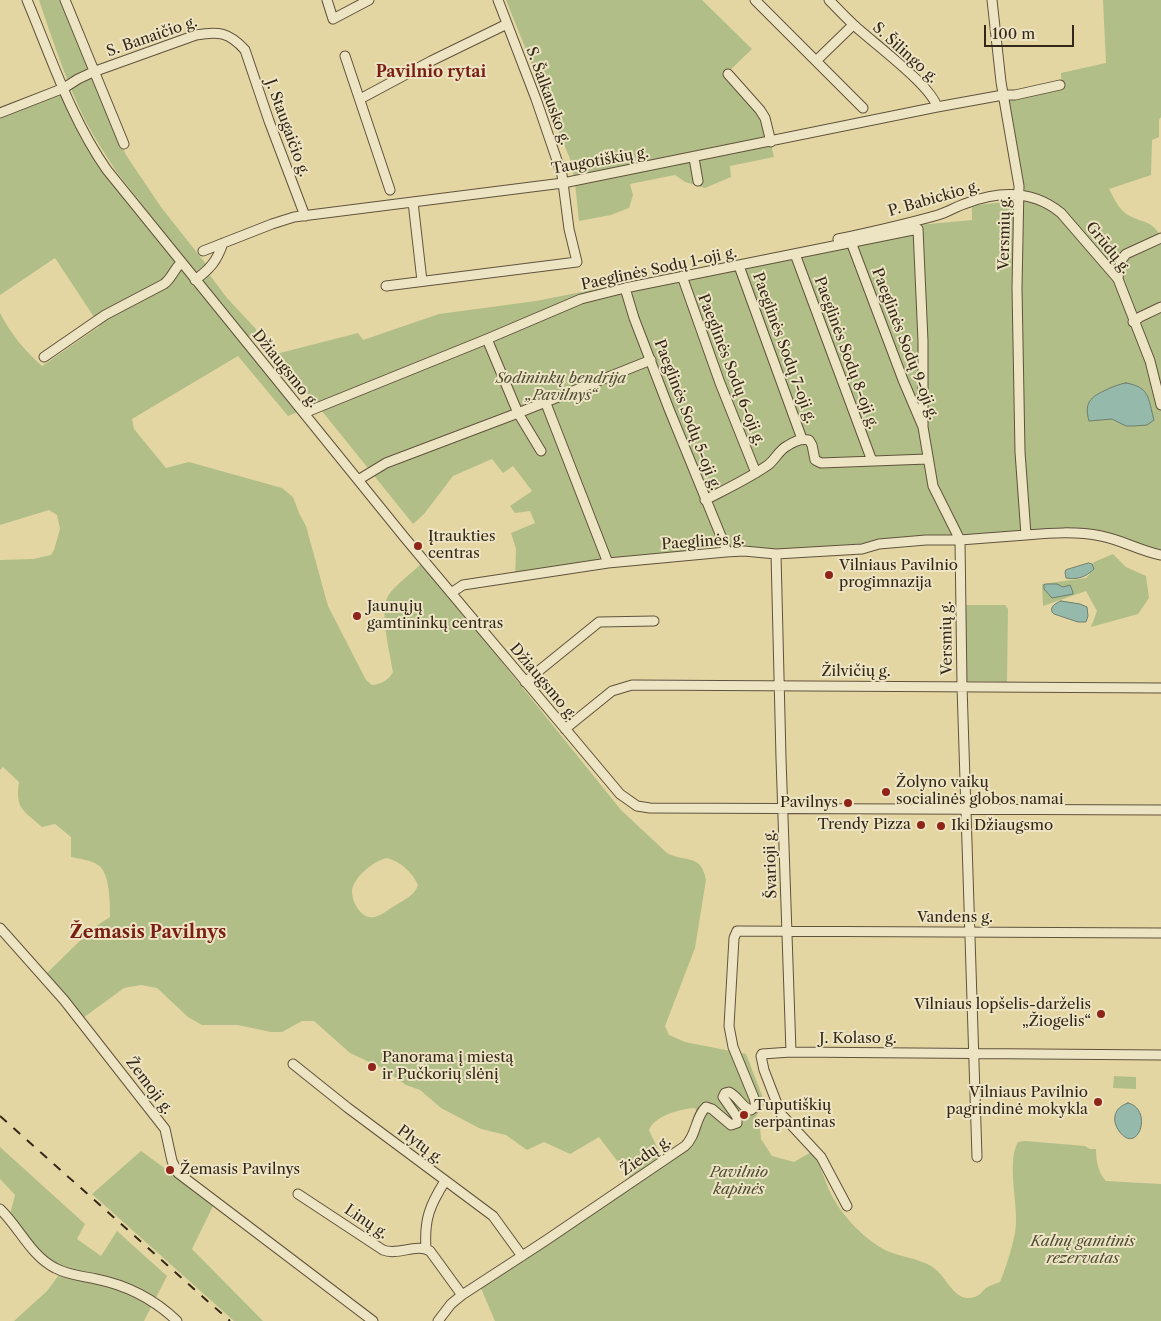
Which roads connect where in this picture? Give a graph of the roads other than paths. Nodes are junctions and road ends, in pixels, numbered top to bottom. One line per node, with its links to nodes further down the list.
1 (27, 0): 17 (street, Džiaugsmo g.)
2 (65, 0): 14 (street, S. Banaičio g.)
3 (326, 0): 4 (street)
4 (369, 0)
5 (498, 0): 9 (street, S. Šalkausko g.)
6 (756, 0): 13 (street)
7 (829, 0): 10 (street, S. Šilingo g.)
8 (992, 0): 18 (street, Versmių g.)
9 (507, 24): 19 (street); 27 (street, S. Šalkausko g.)
10 (853, 25): 13 (street); 20 (street, S. Šilingo g.)
11 (245, 50): 14 (street, S. Banaičio g.); 31 (street, J. Staugaičio g.)
12 (345, 56): 19 (street)
13 (816, 61): 21 (street)
14 (93, 72): 17 (street, S. Banaičio g.); 24 (street)
15 (728, 74): 23 (street)
16 (1060, 85): 18 (street, Taugotiškių g.)
17 (64, 88): 22 (street, S. Banaičio g.); 38 (street, Džiaugsmo g.)
18 (1003, 95): 20 (street, Taugotiškių g.); 29 (street, Versmių g.)
19 (360, 98): 28 (street)
20 (937, 107): 23 (street, Taugotiškių g.)
21 (863, 108)
22 (0, 114)
23 (771, 142): 25 (street, Taugotiškių g.)
24 (124, 144)
25 (694, 158): 26 (street); 27 (street, Taugotiškių g.)
26 (698, 181)
27 (563, 183): 30 (street, Taugotiškių g.); 43 (street, S. Šalkausko g.)
28 (390, 190)
29 (1019, 194): 33 (street, P. Babickio g.); 41 (street, Grūdų g.); 63 (street, Versmių g.)
30 (413, 202): 31 (street, Taugotiškių g.); 43 (street)
31 (305, 216): 35 (street, Taugotiškių g.)
32 (1161, 238): 41 (street)
33 (828, 241)
34 (852, 242): 37 (street, Paeglinės Sodų 1-oji g.); 55 (street, Paeglinės Sodų 9-oji g.); 55 (street, Paeglinės Sodų 1-oji g.)
35 (223, 243): 36 (street, Taugotiškių g.); 42 (street)
36 (203, 251)
37 (795, 254): 39 (street, Paeglinės Sodų 1-oji g.); 59 (street, Paeglinės Sodų 8-oji g.)
38 (181, 263): 42 (street, Džiaugsmo g.); 49 (street)
39 (739, 266): 40 (street, Paeglinės Sodų 1-oji g.); 56 (street, Paeglinės Sodų 7-oji g.)
40 (682, 276): 45 (street, Paeglinės Sodų 1-oji g.); 60 (street, Paeglinės Sodų 6-oji g.)
41 (1118, 279): 47 (street, Grūdų g.)
42 (196, 280): 54 (street, Džiaugsmo g.)
43 (422, 281): 44 (street)
44 (386, 286)
45 (625, 288): 48 (street, Paeglinės Sodų 1-oji g.); 50 (street, Paeglinės Sodų 5-oji g.)
46 (1161, 307): 47 (street)
47 (1133, 322): 52 (street, Grūdų g.)
48 (487, 340): 53 (street); 54 (street, Paeglinės Sodų 1-oji g.)
49 (44, 357)
50 (651, 360): 51 (street); 62 (street, Paeglinės Sodų 5-oji g.)
51 (545, 401): 53 (street); 68 (street)
52 (1161, 405)
53 (518, 413): 57 (street); 61 (street)
54 (304, 414): 61 (street, Džiaugsmo g.)
55 (923, 427): 58 (street, Paeglinės Sodų 9-oji g.)
56 (802, 439): 59 (street, Paeglinės Sodų 7-oji g.); 60 (street)
57 (540, 451)
58 (928, 459): 59 (street); 64 (street, Paeglinės Sodų 9-oji g.)
59 (872, 461)
60 (756, 473): 62 (street)
61 (358, 480): 69 (street, Džiaugsmo g.)
62 (705, 500): 65 (street, Paeglinės Sodų 5-oji g.)
63 (1026, 534): 64 (street); 67 (street)
64 (960, 540): 66 (street, Paeglinės g.); 73 (street, Versmių g.)
65 (726, 552): 66 (street, Paeglinės g.); 68 (street, Paeglinės g.)
66 (776, 554): 72 (street, Švarioji g.)
67 (1161, 554)
68 (608, 563): 69 (street, Paeglinės g.)
69 (451, 593): 71 (street, Džiaugsmo g.)
70 (654, 621): 71 (street)
71 (525, 682): 75 (street, Džiaugsmo g.)
72 (779, 685): 73 (street, Žilvičių g.); 75 (street, Žilvičių g.); 76 (street, Švarioji g.)
73 (962, 686): 74 (street, Žilvičių g.); 77 (street, Versmių g.)
74 (1161, 688)
75 (565, 729): 76 (street, Džiaugsmo g.)
76 (783, 808): 77 (street, Džiaugsmo g.); 81 (street, Švarioji g.)
77 (967, 809): 78 (street, Džiaugsmo g.); 82 (street, Versmių g.)
78 (1161, 810)
79 (0, 928): 97 (street, Žemoji g.)
80 (748, 930): 81 (street, Vandens g.); 94 (street, Žiedų g.)
81 (787, 930): 82 (street, Vandens g.); 84 (street, Švarioji g.)
82 (969, 932): 83 (street, Vandens g.); 85 (street, Versmių g.)
83 (1161, 933)
84 (791, 1052): 85 (street, J. Kolaso g.); 91 (street, J. Kolaso g.)
85 (972, 1053): 86 (street, J. Kolaso g.); 88 (street, Versmių g.)
86 (1161, 1055)
87 (293, 1064): 89 (street, Plytų g.)
88 (976, 1157)
89 (445, 1181): 93 (street); 94 (street, Plytų g.)
90 (298, 1194): 93 (street, Linų g.)
91 (846, 1206)
92 (0, 1210): 96 (street)
93 (426, 1248): 95 (street)
94 (522, 1256): 95 (street, Žiedų g.)
95 (462, 1295): 98 (street, Žiedų g.)
96 (177, 1321)
97 (373, 1321)
98 (438, 1321)

